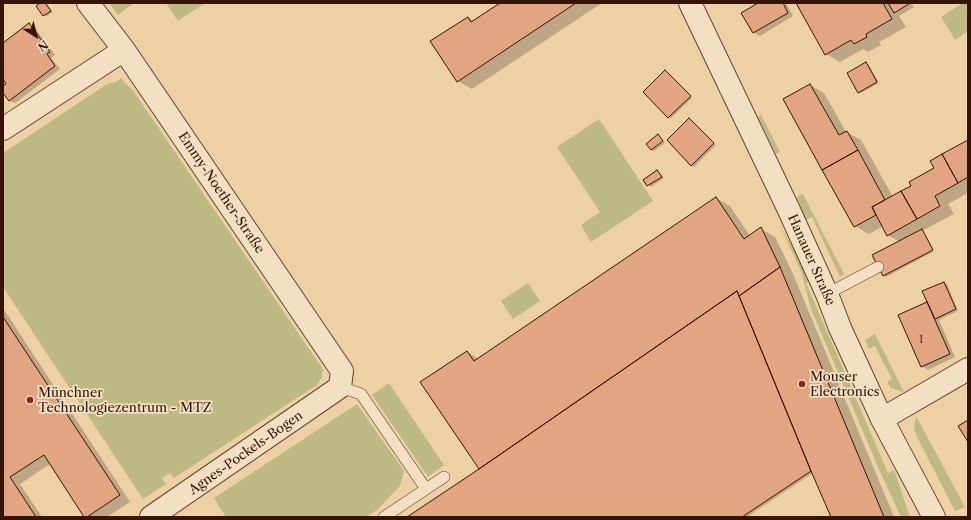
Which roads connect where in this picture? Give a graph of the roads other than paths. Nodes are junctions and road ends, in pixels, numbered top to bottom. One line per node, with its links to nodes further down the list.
1 (88, 3): 3 (street, Emmy-Noether-Straße)
2 (690, 3): 6 (street, Hanauer Straße)
3 (124, 50): 4 (street); 8 (street, Emmy-Noether-Straße)
4 (4, 127)
5 (878, 267): 6 (lane)
6 (827, 294): 9 (street, Hanauer Straße)
7 (968, 369): 9 (street)
8 (340, 387): 11 (lane); 12 (street, Agnes-Pockels-Bogen)
9 (882, 419): 14 (street, Hanauer Straße)
10 (444, 477): 11 (lane)
11 (426, 489): 13 (lane)
12 (151, 517)
13 (384, 517)
14 (934, 517)

